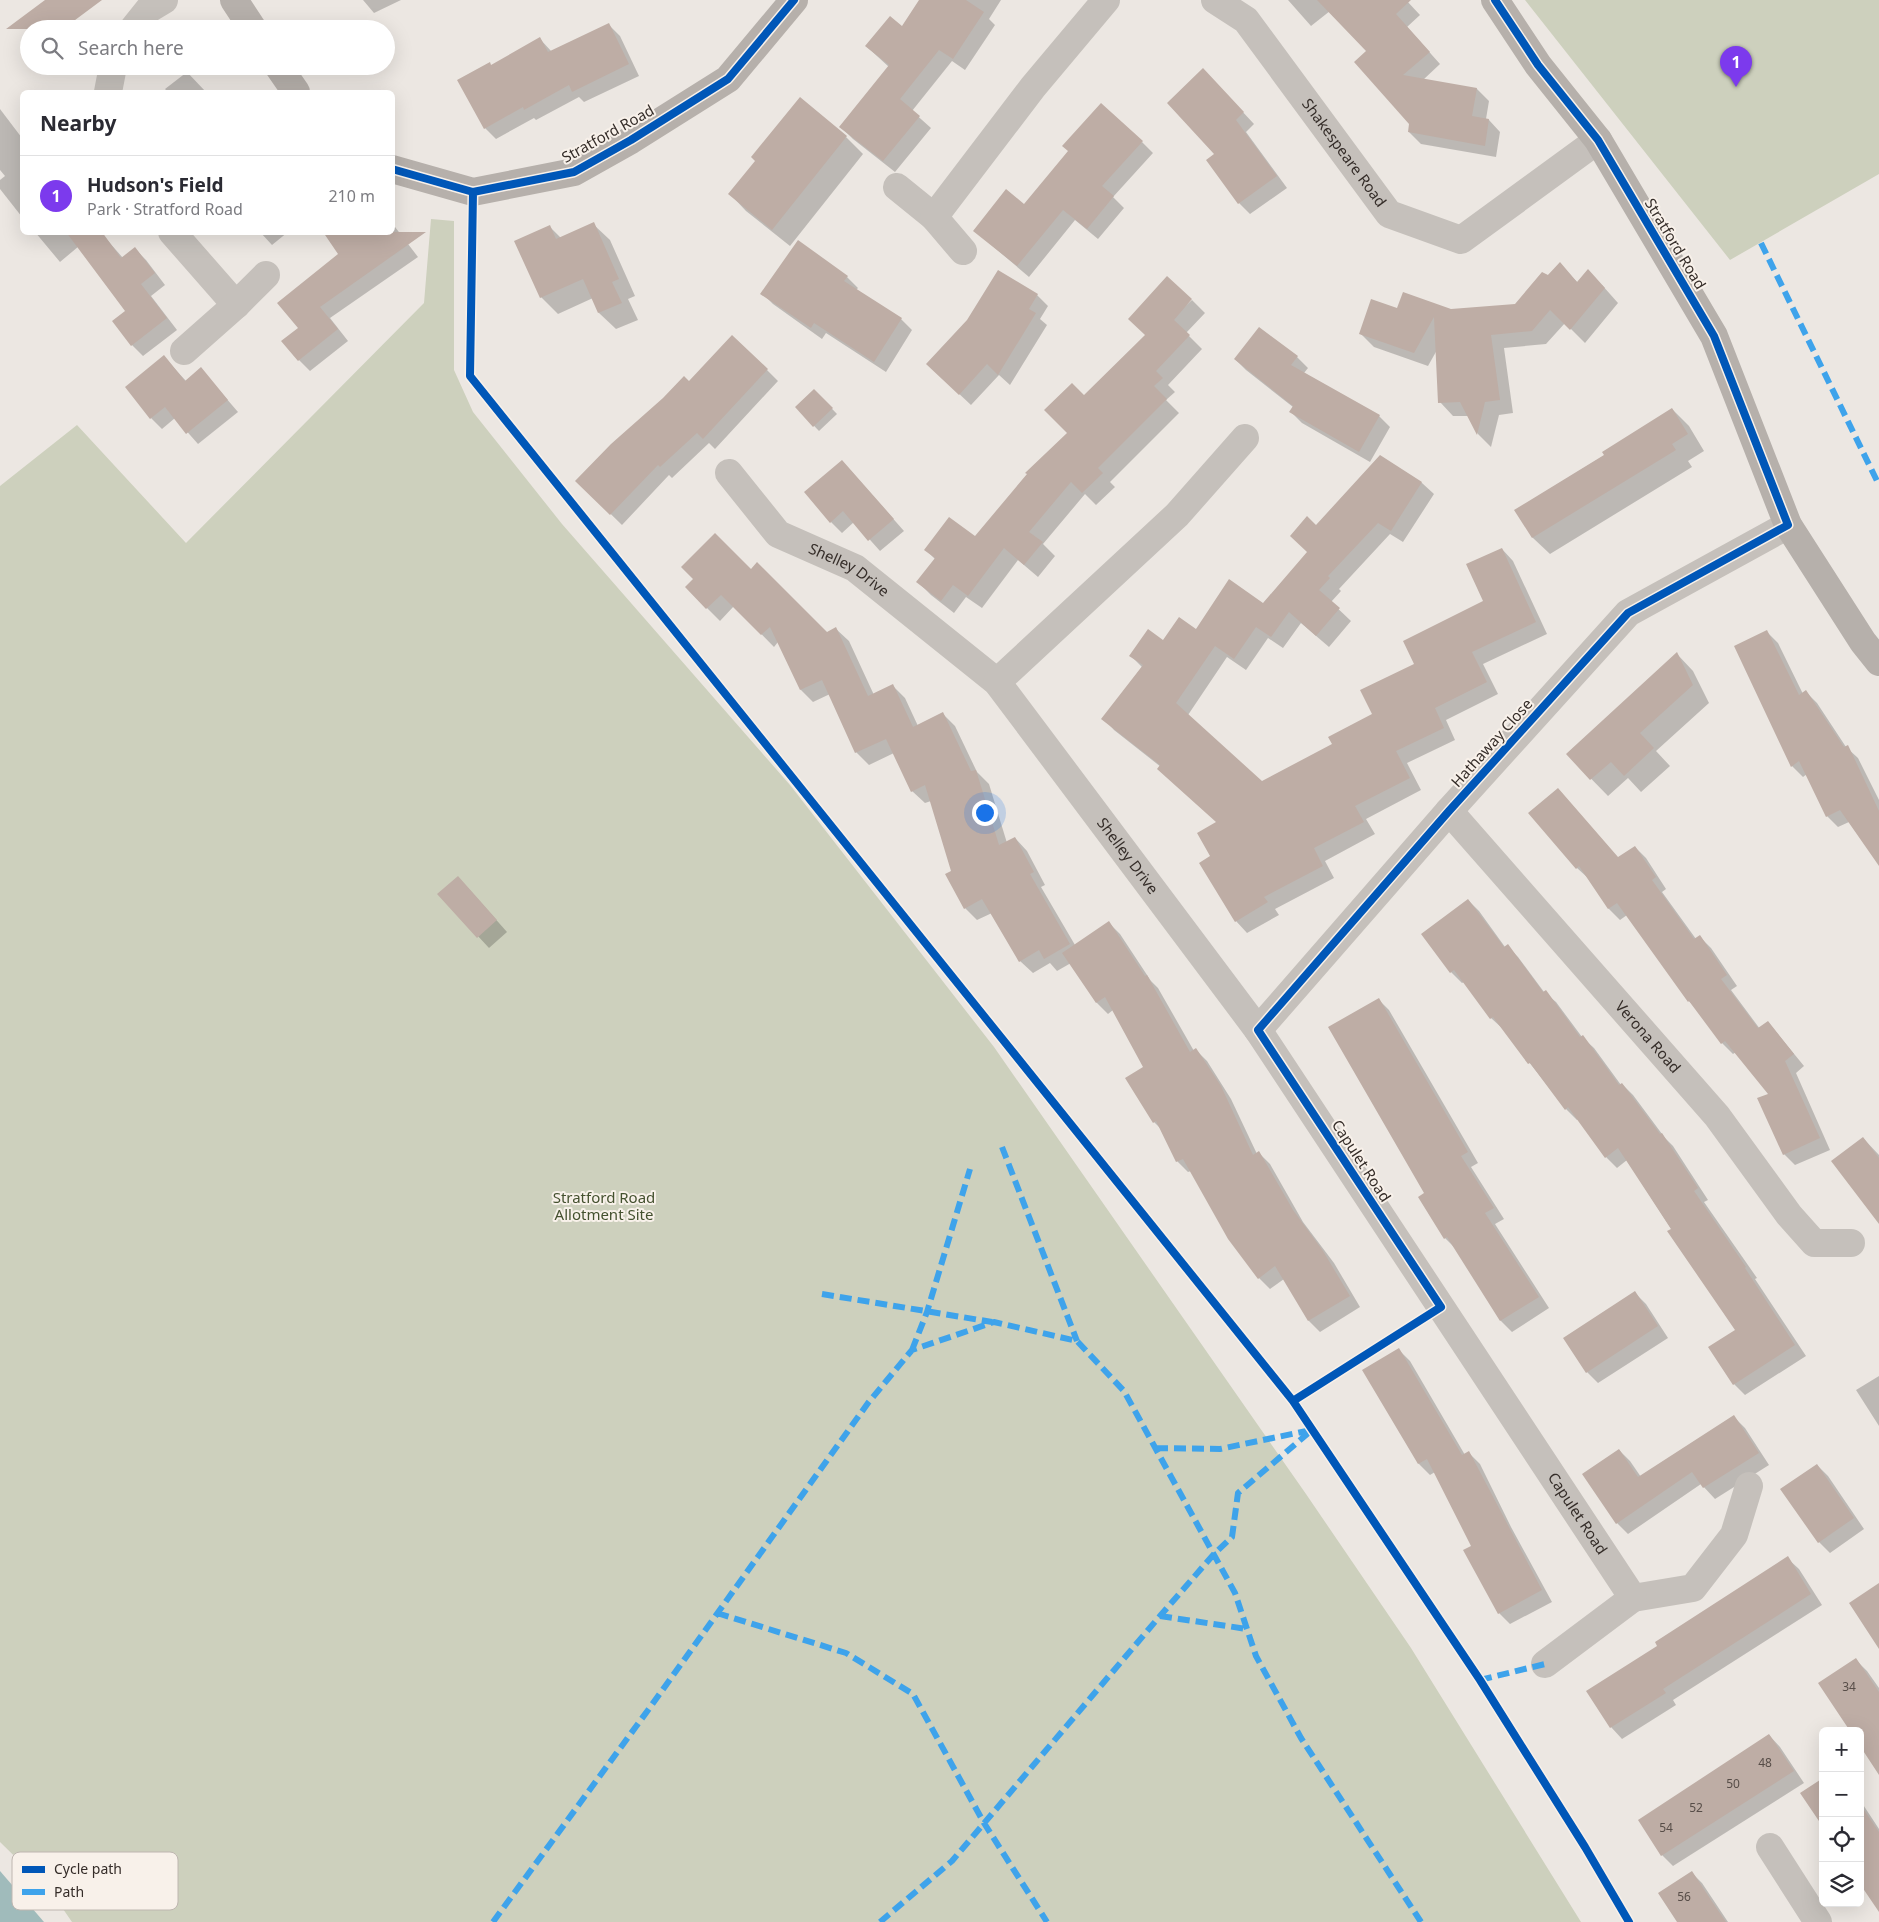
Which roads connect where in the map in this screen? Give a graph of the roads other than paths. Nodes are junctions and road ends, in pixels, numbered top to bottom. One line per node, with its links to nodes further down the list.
1 (164, 0): 7 (street)
2 (234, 0): 8 (street)
3 (794, 0): 14 (street, Stratford Road)
4 (1106, 0): 16 (street)
5 (1216, 0): 13 (street, Shakespeare Road)
6 (1495, 0): 13 (street, Stratford Road)
7 (140, 20)
8 (247, 20)
9 (111, 75): 11 (street)
10 (284, 75): 12 (street)
11 (108, 90)
12 (295, 90)
13 (1598, 140): 24 (street, Stratford Road)
14 (395, 170)
15 (897, 187): 16 (street)
16 (934, 217): 18 (street)
17 (175, 235): 20 (street)
18 (963, 251)
19 (266, 275): 20 (street)
20 (236, 305): 21 (street)
21 (184, 351)
22 (1244, 438): 26 (street)
23 (729, 472): 26 (street, Shelley Drive)
24 (1788, 525): 25 (street, Stratford Road); 27 (street, Hathaway Close)
25 (1879, 662)
26 (997, 682): 28 (street, Shelley Drive)
27 (1449, 811): 28 (street, Hathaway Close); 29 (street, Verona Road)
28 (1258, 1030): 31 (street, Capulet Road)
29 (1852, 1242)
30 (1749, 1486): 31 (street)
31 (1633, 1598): 32 (street)
32 (1546, 1664)
33 (1770, 1847): 34 (street)
34 (1818, 1922)

